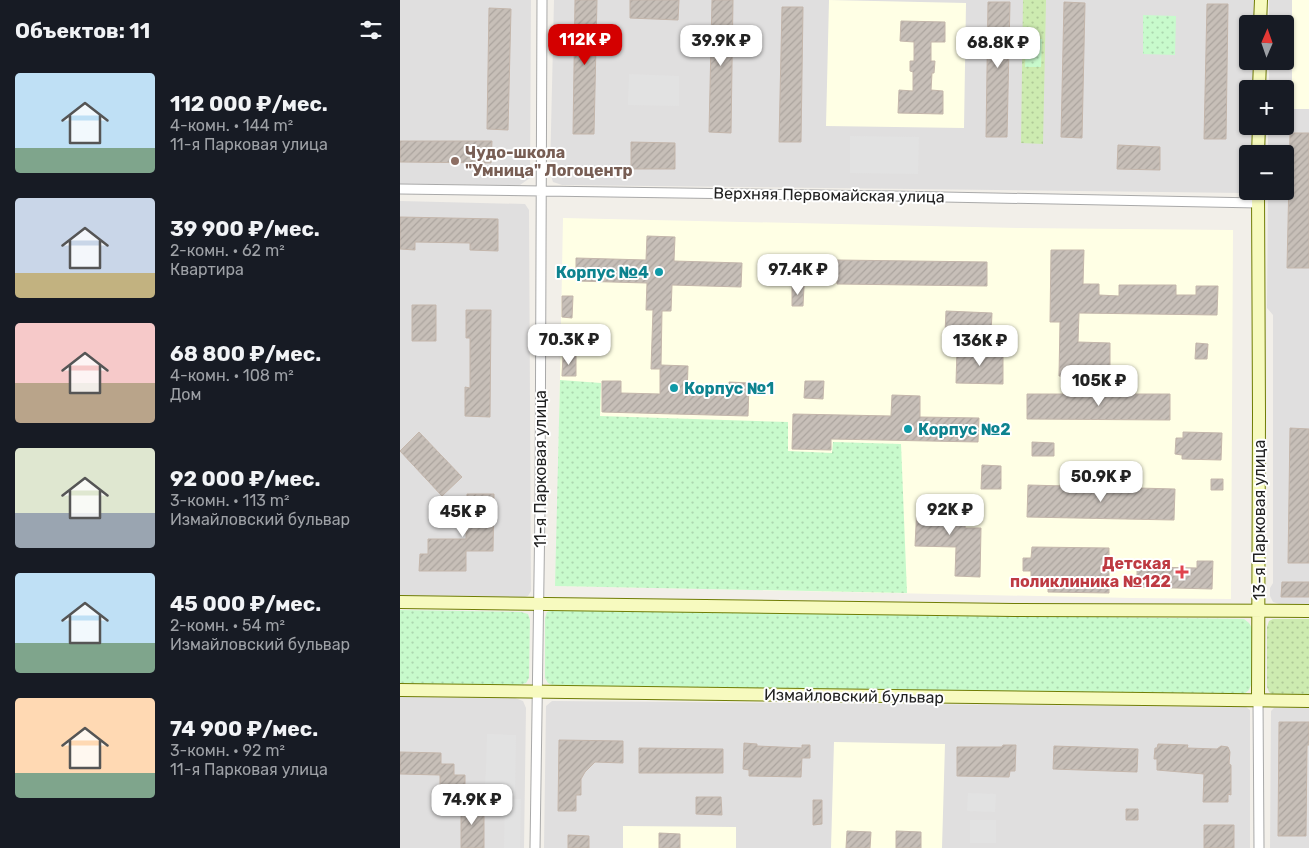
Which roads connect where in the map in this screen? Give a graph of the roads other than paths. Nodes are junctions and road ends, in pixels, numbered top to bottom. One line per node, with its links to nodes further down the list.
1 (542, 0): 5 (street, 11-я Парковая улица)
2 (1261, 0): 3 (street)
3 (1260, 15)
4 (400, 190): 5 (street, Верхняя Первомайская улица)
5 (542, 192): 6 (street, Верхняя Первомайская улица); 9 (street, 11-я Парковая улица)
6 (1239, 197)
7 (1258, 200): 10 (street, 13-я Парковая улица)
8 (400, 602): 9 (street)
9 (538, 604): 10 (street); 13 (street, 11-я Парковая улица)
10 (1259, 610): 11 (street); 14 (street, 13-я Парковая улица)
11 (1309, 611)
12 (400, 690): 13 (street, Измайловский бульвар)
13 (537, 692): 14 (street, Измайловский бульвар); 16 (street, 11-я Парковая улица)
14 (1258, 700): 15 (street, Измайловский бульвар); 17 (street, 13-я Парковая улица)
15 (1309, 701)
16 (534, 848)
17 (1259, 848)

